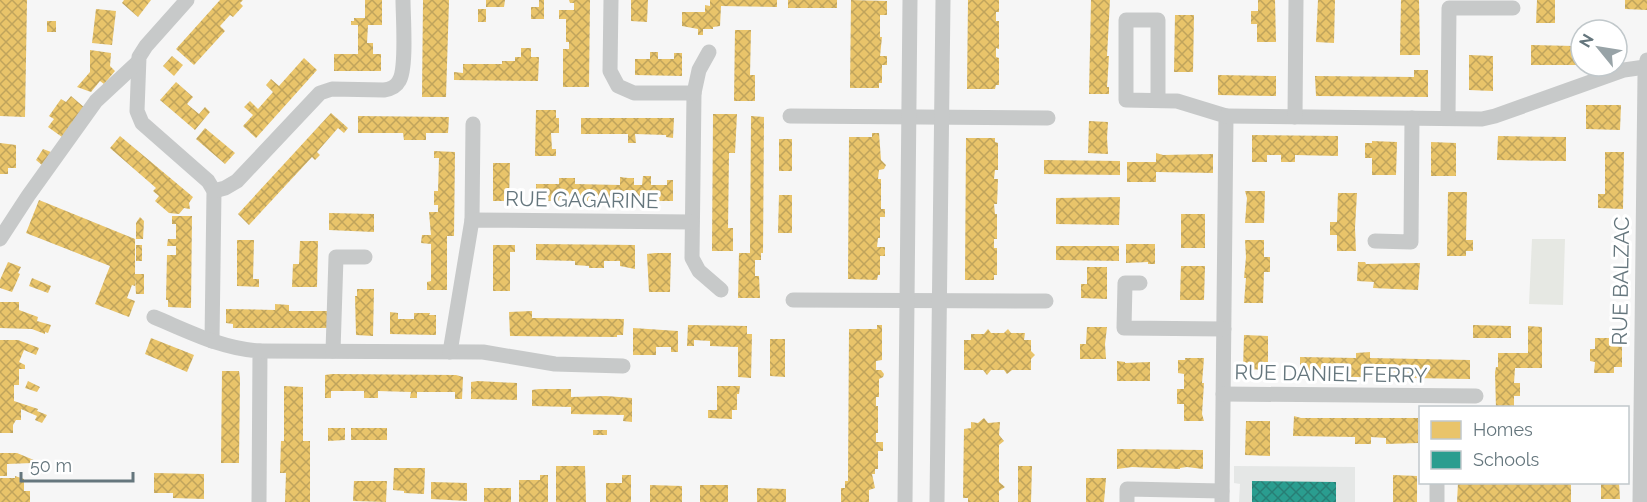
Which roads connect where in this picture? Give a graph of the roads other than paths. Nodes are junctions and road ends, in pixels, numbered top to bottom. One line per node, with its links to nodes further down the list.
1 (187, 0): 9 (street)
2 (403, 0): 22 (street)
3 (611, 0): 11 (street)
4 (910, 0): 15 (street)
5 (943, 0): 16 (street)
6 (1296, 0): 17 (street)
7 (1513, 9): 20 (street)
8 (709, 52): 11 (street)
9 (138, 62): 22 (street); 25 (street)
10 (1646, 64): 20 (street); 51 (street, RUE BALZAC)
11 (694, 93): 24 (street)
12 (1158, 100): 12 (street); 14 (street)
13 (790, 116): 15 (street)
14 (1226, 116): 17 (street); 35 (street)
15 (909, 117): 16 (street); 31 (street)
16 (942, 117): 18 (street); 32 (street)
17 (1295, 117): 19 (street)
18 (1048, 118)
19 (1412, 118): 20 (street); 26 (street)
20 (1448, 118)
21 (473, 124): 23 (street)
22 (214, 191): 36 (street)
23 (472, 220): 24 (street, RUE GAGARINE); 39 (street)
24 (692, 222): 29 (street)
25 (0, 239)
26 (1375, 241)
27 (365, 258): 38 (street)
28 (1140, 284): 35 (street)
29 (721, 290)
30 (793, 300): 31 (street)
31 (907, 300): 32 (street); 47 (street)
32 (940, 301): 33 (street); 48 (street)
33 (1046, 301)
34 (154, 317): 36 (street)
35 (1224, 329): 41 (street)
36 (212, 341): 37 (street)
37 (260, 351): 38 (street); 46 (street)
38 (333, 351): 39 (street)
39 (450, 352): 40 (street)
40 (623, 366)
41 (1223, 394): 43 (street, RUE DANIEL FERRY); 45 (street)
42 (1476, 396): 43 (street, RUE DANIEL FERRY)
43 (1438, 402)
44 (1437, 484): 50 (street)
45 (1222, 497): 49 (street)
46 (259, 502)
47 (905, 502)
48 (938, 502)
49 (1127, 502)
50 (1437, 502)
51 (1640, 502)

